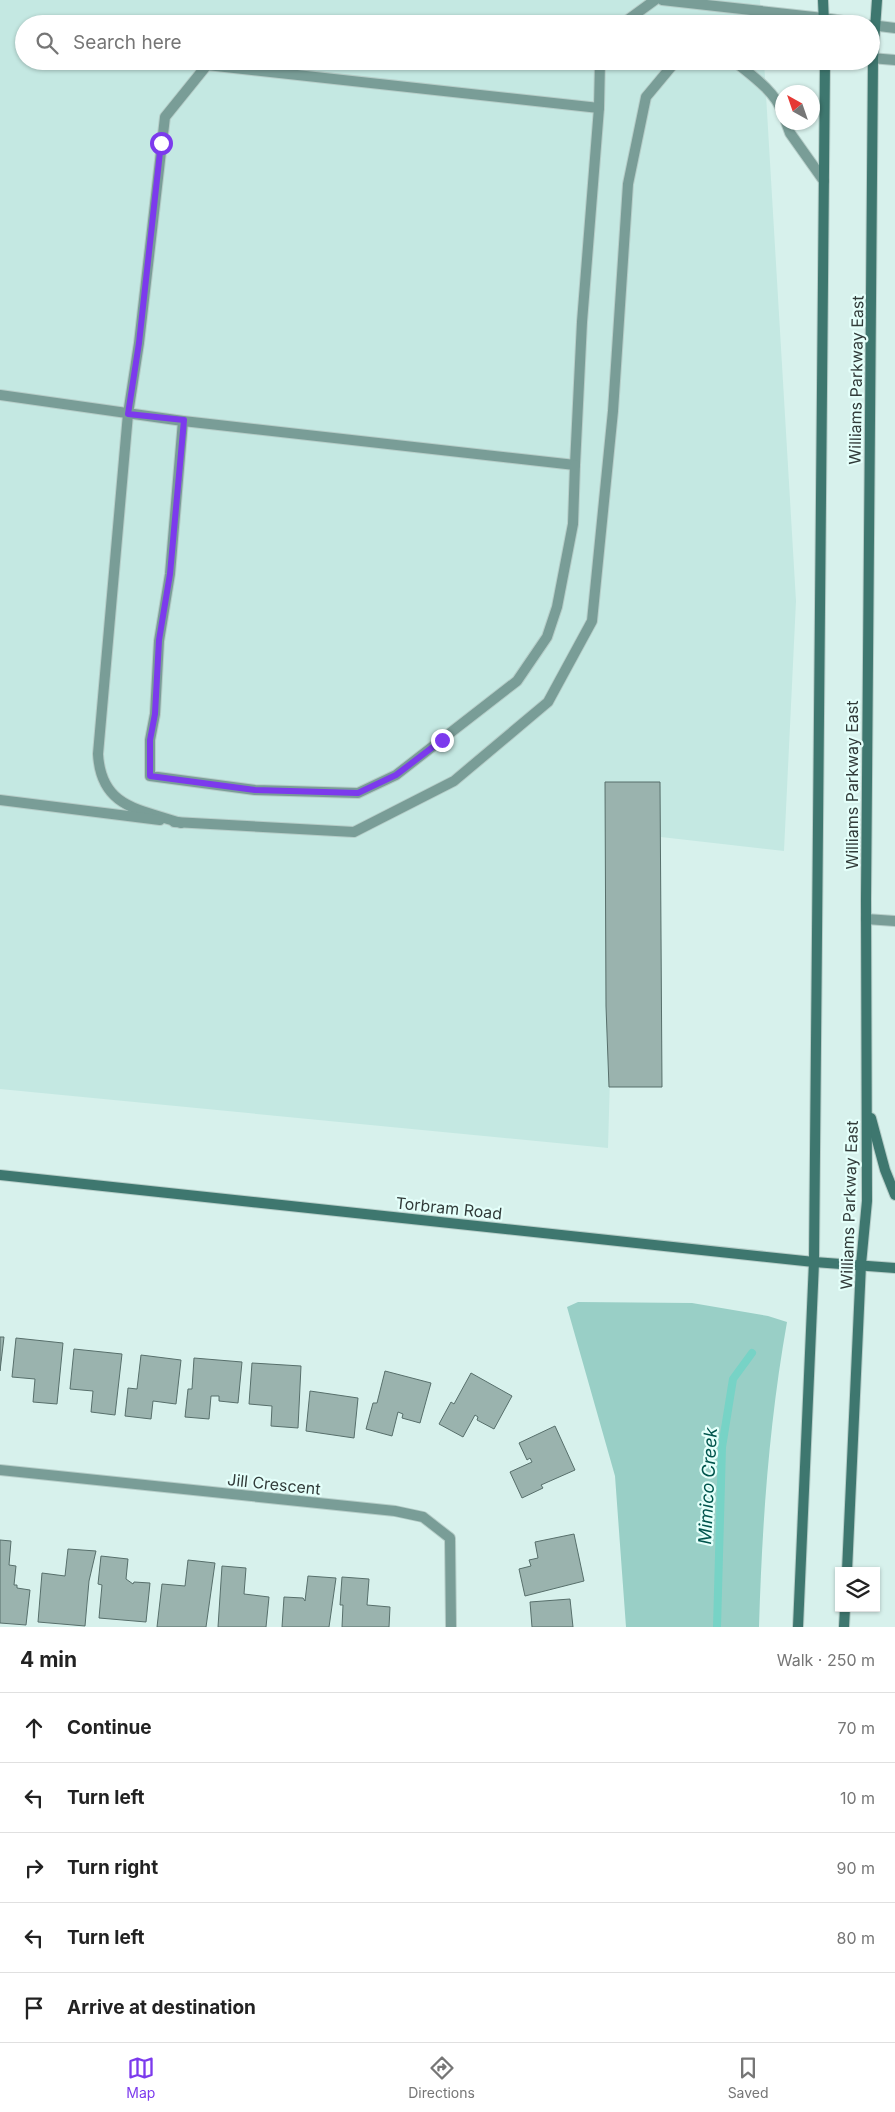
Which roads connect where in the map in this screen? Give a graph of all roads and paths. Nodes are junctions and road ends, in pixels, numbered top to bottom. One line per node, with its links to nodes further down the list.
1 (655, 0): 5 (street)
2 (662, 0): 6 (street)
3 (823, 0): 7 (main road)
4 (877, 0): 8 (main road, Williams Parkway East)
5 (634, 15)
6 (777, 15)
7 (823, 15)
8 (875, 15)
9 (880, 26): 10 (street)
10 (895, 28)
11 (880, 59): 12 (street)
12 (895, 60)
13 (203, 70): 25 (street)
14 (243, 70): 21 (street)
15 (600, 70): 21 (street)
16 (668, 70): 29 (street)
17 (746, 70): 20 (street)
18 (825, 70): 23 (main road, Williams Parkway East)
19 (872, 70): 30 (main road, Williams Parkway East)
20 (775, 98)
21 (599, 108): 27 (street)
22 (789, 130): 23 (street)
23 (824, 181): 35 (main road, Williams Parkway East)
24 (0, 395): 25 (street)
25 (128, 414): 26 (street); 29 (street)
26 (184, 420): 27 (street); 27 (street)
27 (575, 465)
28 (0, 800): 29 (street)
29 (181, 823)
30 (866, 919): 31 (street); 32 (main road, Williams Parkway East)
31 (895, 921)
32 (867, 1104): 34 (main road); 36 (main road, Williams Parkway East)
33 (0, 1176): 35 (main road, Torbram Road)
34 (895, 1196)
35 (814, 1262): 36 (main road, Torbram Road); 42 (main road, Williams Parkway East)
36 (861, 1264): 37 (main road, Torbram Road); 39 (main road, Williams Parkway East)
37 (895, 1268)
38 (0, 1470): 41 (street, Jill Crescent)
39 (847, 1567)
40 (845, 1612): 43 (main road)
41 (451, 1627)
42 (798, 1627)
43 (844, 1627)

